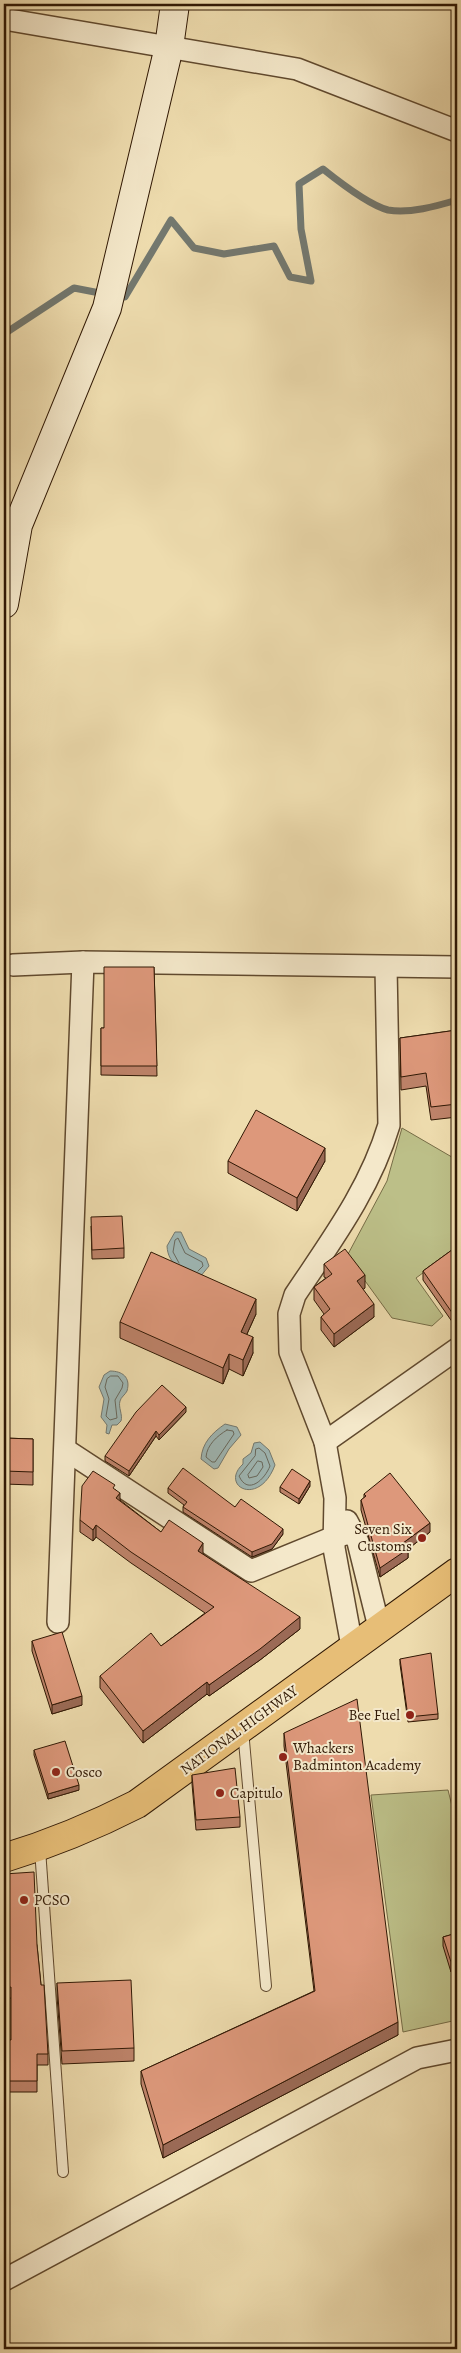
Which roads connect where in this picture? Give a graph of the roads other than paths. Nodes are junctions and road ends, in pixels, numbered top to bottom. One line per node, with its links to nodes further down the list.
1 (175, 4): 3 (street)
2 (4, 20): 3 (street)
3 (169, 47): 4 (street); 5 (street)
4 (457, 131)
5 (4, 604)
6 (83, 962): 7 (street); 8 (street); 12 (street)
7 (13, 965)
8 (386, 967): 9 (street); 11 (street)
9 (457, 967)
10 (457, 1349): 11 (street)
11 (324, 1442): 13 (street)
12 (66, 1450): 13 (street); 15 (street)
13 (343, 1535): 16 (street); 17 (street)
14 (457, 1572): 16 (main road, NATIONAL HIGHWAY)
15 (58, 1622)
16 (379, 1627): 17 (main road, NATIONAL HIGHWAY)
17 (352, 1646): 18 (main road, NATIONAL HIGHWAY)
18 (242, 1729): 19 (main road, NATIONAL HIGHWAY); 21 (lane)
19 (40, 1848): 20 (main road, NATIONAL HIGHWAY); 23 (lane)
20 (4, 1858)
21 (266, 1986)
22 (457, 2050): 24 (street)
23 (63, 2172)
24 (4, 2280)

